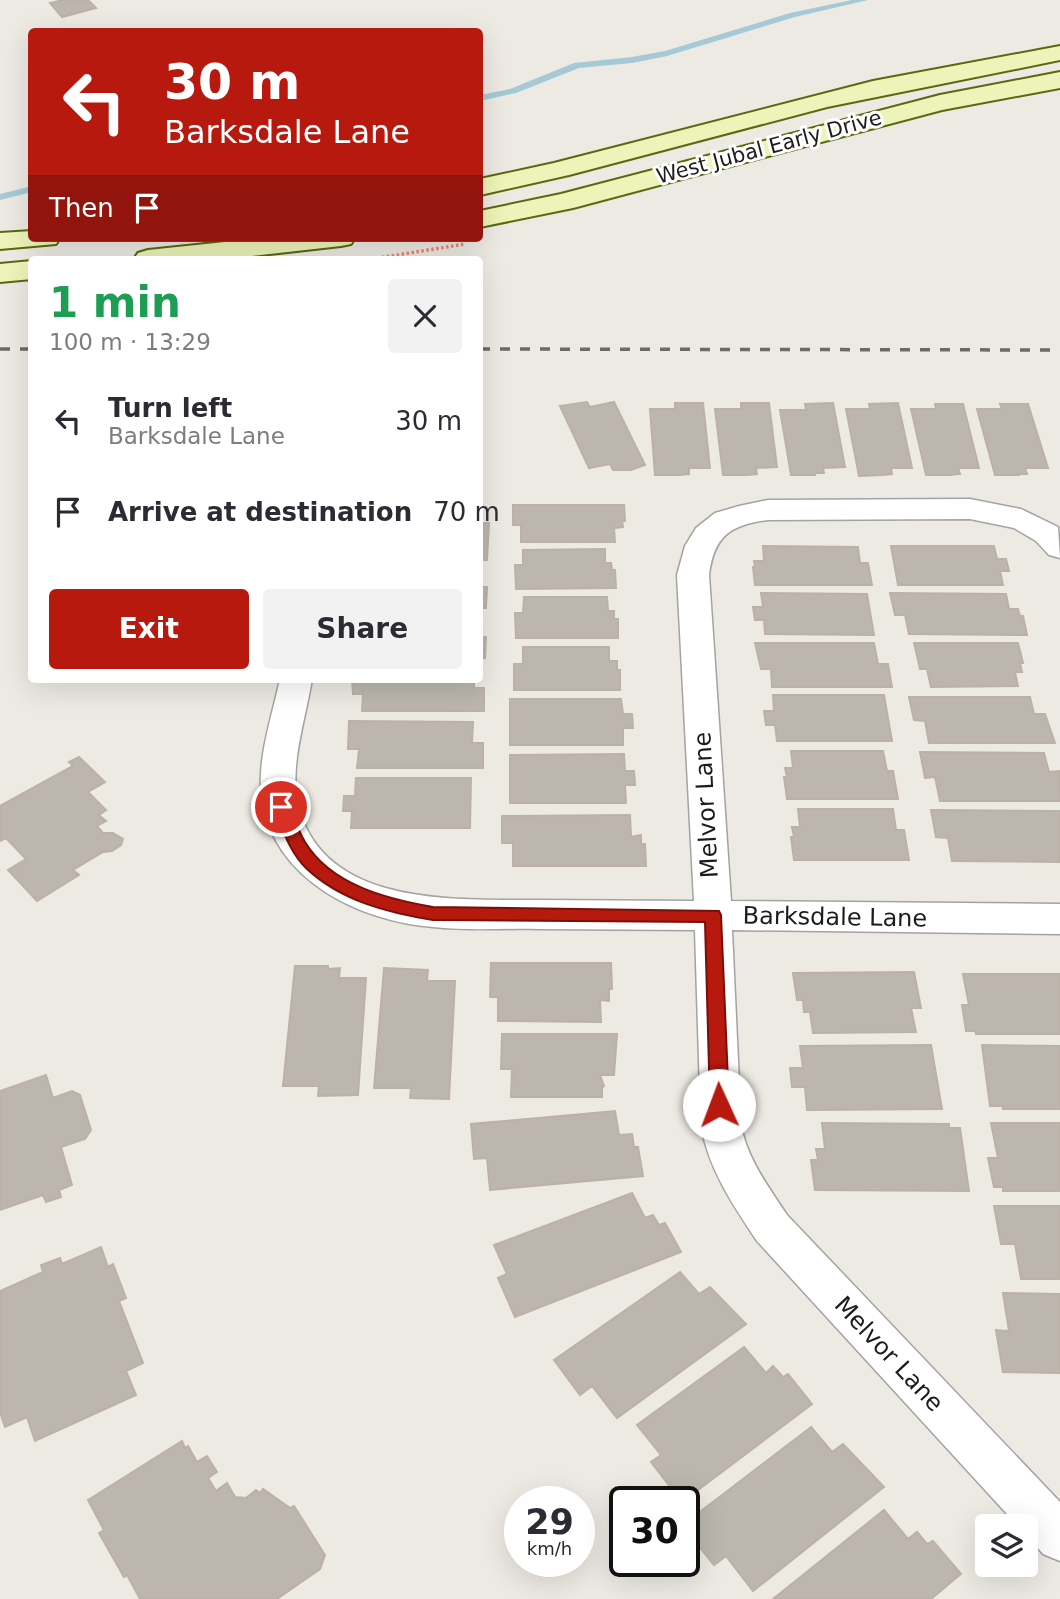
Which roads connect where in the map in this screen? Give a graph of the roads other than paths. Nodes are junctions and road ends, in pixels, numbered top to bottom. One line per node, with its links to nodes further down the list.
1 (1060, 53): 3 (main road, West Jubal Early Drive)
2 (1060, 79): 4 (main road, West Jubal Early Drive)
3 (483, 186)
4 (483, 218)
5 (28, 239): 6 (main road)
6 (0, 241)
7 (304, 242): 8 (main road)
8 (176, 256)
9 (28, 270): 10 (main road)
10 (0, 273)
11 (1060, 548): 13 (street, Melvor Lane)
12 (295, 683): 13 (street, Barksdale Lane)
13 (713, 915): 14 (street, Barksdale Lane); 15 (street, Melvor Lane)
14 (1060, 919)
15 (1060, 1537)

